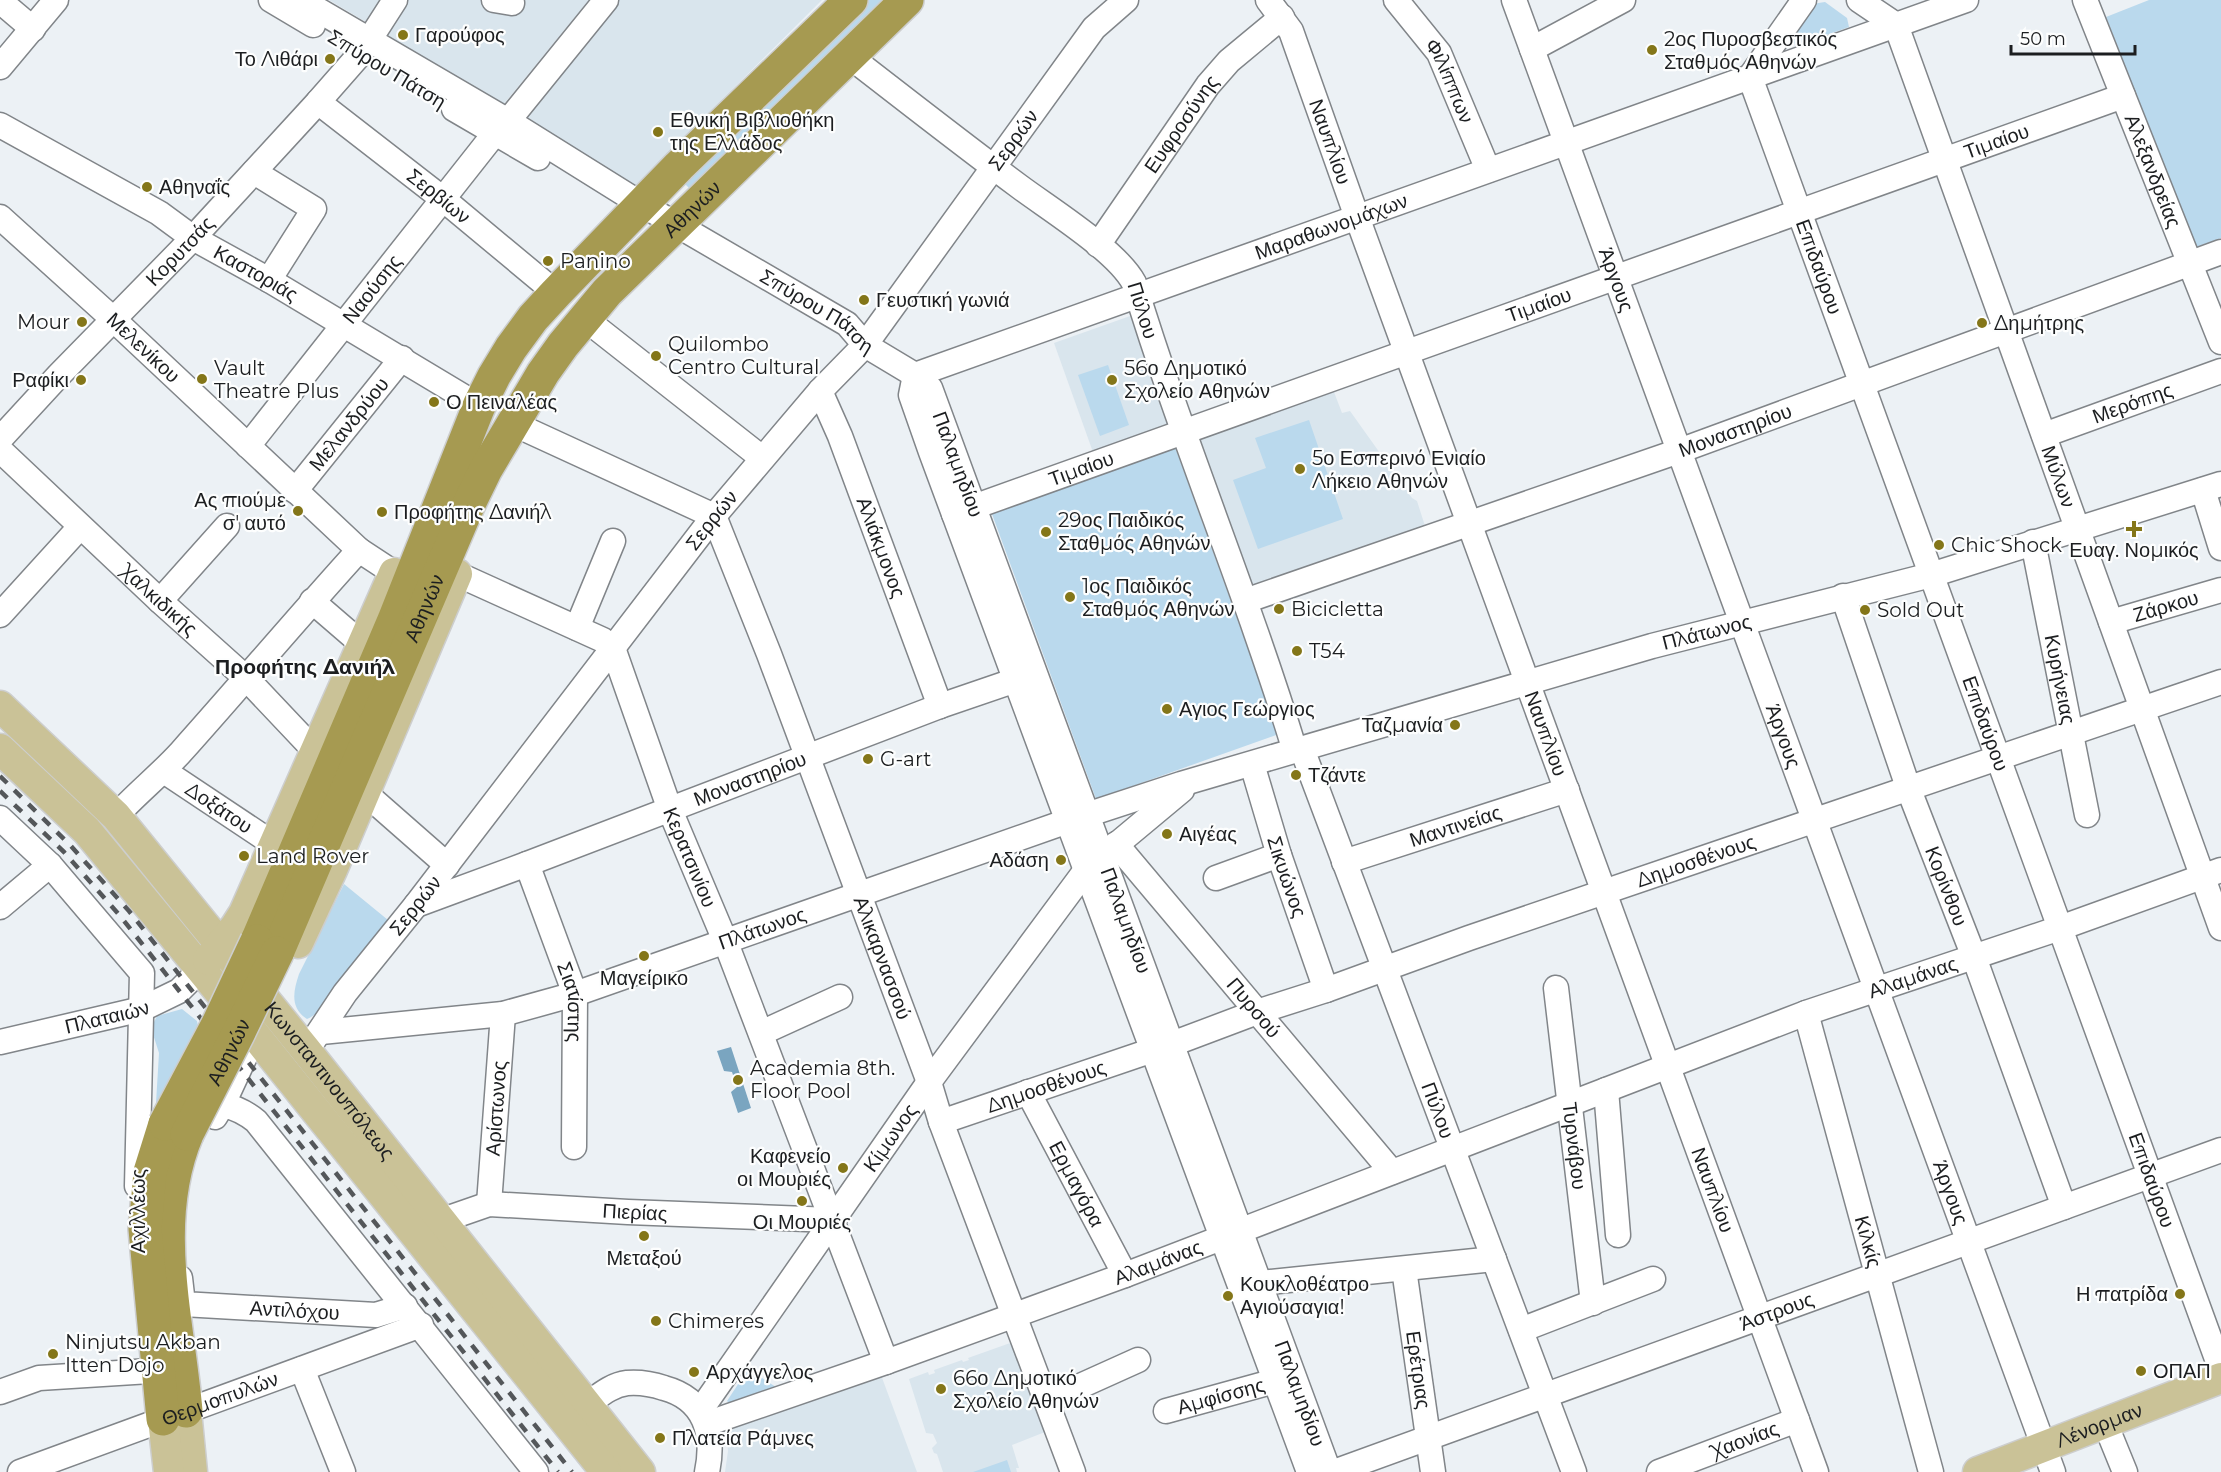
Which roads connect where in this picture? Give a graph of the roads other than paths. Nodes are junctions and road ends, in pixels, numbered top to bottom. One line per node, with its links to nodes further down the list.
1 (56, 0): 19 (street)
2 (271, 0): 20 (street, Σπύρου Πάτση)
3 (301, 0): 20 (street, Σπύρου Πάτση)
4 (395, 0): 20 (street, Κορυτσάς)
5 (606, 0): 28 (street, Ναούσης)
6 (850, 0): 35 (highway, Αθηνών)
7 (907, 0): 22 (highway, Αθηνών)
8 (1126, 0): 31 (street, Σερρών)
9 (1396, 0): 32 (street, Φιλίππων)
10 (1514, 0): 21 (street, Άργους)
11 (1623, 0): 21 (street)
12 (1804, 0): 24 (street)
13 (1858, 0): 18 (street)
14 (1966, 0): 18 (street, Μαραθωνομάχων)
15 (2085, 0): 25 (street, Αλεξανδρείας)
16 (0, 1): 19 (street)
17 (1275, 8): 38 (street, Ναυπλίου); 41 (street, Ευφροσύνης)
18 (1896, 25): 24 (street, Μαραθωνομάχων); 30 (street, Μύλων)
19 (33, 29): 23 (street)
20 (365, 47): 26 (street, Κορυτσάς); 28 (street, Σπύρου Πάτση)
21 (1532, 49): 29 (street, Άργους)
22 (849, 56): 31 (street, Πύλου); 39 (highway, Αθηνών)
23 (0, 67)
24 (1750, 77): 29 (street, Μαραθωνομάχων); 36 (street, Επιδαύρου)
25 (2123, 96): 30 (street, Τιμαίου); 43 (street, Αλεξανδρείας)
26 (318, 102): 33 (street, Κορυτσάς); 34 (street, Σερβίων)
27 (0, 125): 40 (street, Καστοριάς)
28 (501, 127): 34 (street, Ναούσης); 35 (street, Σπύρου Πάτση)
29 (1566, 143): 32 (street, Μαραθωνομάχων); 44 (street, Άργους)
30 (1944, 160): 36 (street, Τιμαίου); 51 (street, Μύλων)
31 (994, 168): 41 (street, Πύλου); 53 (street, Σερρών)
32 (1488, 171): 38 (street, Μαραθωνομάχων)
33 (254, 172): 40 (street, Κορυτσάς); 45 (street)
34 (443, 199): 46 (street, Σερβίων); 50 (street, Ναούσης)
35 (637, 209): 39 (street, Σπύρου Πάτση); 46 (highway, Αθηνών)
36 (1799, 213): 44 (street, Τιμαίου); 58 (street, Επιδαύρου)
37 (0, 217): 49 (street, Μελενίκου)
38 (1358, 217): 47 (street, Μαραθωνομάχων); 54 (street, Ναυπλίου)
39 (671, 229): 48 (highway, Αθηνών); 53 (street, Σπύρου Πάτση)
40 (192, 238): 45 (street, Καστοριάς); 49 (street, Κορυτσάς)
41 (1098, 244): 47 (street, Πύλου)
42 (2221, 252): 43 (street, Μοναστηρίου)
43 (2190, 264): 51 (street, Μοναστηρίου); 52 (street, Αλεξανδρείας)
44 (1616, 278): 54 (street, Τιμαίου); 67 (street, Άργους)
45 (269, 280): 50 (street, Καστοριάς)
46 (556, 293): 60 (highway, Αθηνών)
47 (1138, 296): 57 (street, Μαραθωνομάχων); 62 (street, Πύλου)
48 (584, 318): 61 (highway, Αθηνών); 68 (street)
49 (114, 319): 64 (street, Κορυτσάς); 65 (street, Μελενίκου)
50 (343, 323): 55 (street, Καστοριάς); 65 (street, Ναούσης)
51 (2007, 333): 58 (street, Μοναστηρίου); 63 (street, Μύλων)
52 (2221, 342)
53 (865, 345): 57 (street); 59 (street, Σερρών)
54 (1407, 353): 62 (street, Τιμαίου); 74 (street, Ναυπλίου)
55 (402, 358): 60 (street, Καστοριάς); 71 (street, Μελανδρύου)
56 (2221, 371): 63 (street, Μερόπης)
57 (915, 375): 72 (street, Παλαμηδίου)
58 (1862, 385): 67 (street, Μοναστηρίου); 84 (street, Επιδαύρου)
59 (820, 391): 68 (street, Σερρών); 102 (street, Αλιάκμονος)
60 (479, 406): 69 (highway, Αθηνών)
61 (514, 424): 73 (street); 83 (highway); 93 (highway, Αθηνών)
62 (1185, 433): 72 (street, Τιμαίου); 88 (street, Πύλου)
63 (2044, 435): 77 (street, Μύλων)
64 (0, 439)
65 (248, 446): 71 (street, Μελενίκου)
66 (0, 450): 75 (street, Χαλκιδικής)
67 (1679, 451): 74 (street, Μοναστηρίου); 92 (street, Άργους)
68 (762, 459): 73 (street, Σερρών)
69 (455, 466): 82 (highway); 93 (highway, Αθηνών)
70 (2212, 487): 77 (street, Πλάτωνος); 80 (street)
71 (295, 490): 81 (street, Μελενίκου)
72 (964, 510): 98 (street, Παλαμηδίου); 120 (street, Παλαμηδίου)
73 (714, 516): 96 (street, Σερρών); 108 (street, Αλικαρνασσού)
74 (1470, 524): 88 (street, Μοναστηρίου); 99 (street, Ναυπλίου)
75 (80, 526): 89 (street, Χαλκιδικής); 90 (street)
76 (227, 526): 89 (street)
77 (2077, 528): 79 (street, Πλάτωνος); 91 (street, Μύλων)
78 (613, 541): 94 (street)
79 (2033, 542): 84 (street, Πλάτωνος); 104 (street, Κυρήνειας)
80 (2221, 548)
81 (359, 549): 82 (street, Μελενίκου); 87 (street)
82 (394, 573): 95 (main road, Αθηνών)
83 (457, 574): 94 (street); 115 (main road, Αθηνών)
84 (1931, 575): 86 (street, Πλάτωνος); 109 (street, Επιδαύρου)
85 (2221, 590): 91 (street, Ζάρκου)
86 (1843, 596): 92 (street, Πλάτωνος); 114 (street, Κορίνθου)
87 (312, 601): 95 (street); 97 (street)
88 (1245, 601): 106 (street, Πύλου)
89 (160, 602): 97 (street, Χαλκιδικής)
90 (0, 615)
91 (2111, 622): 103 (street, Μύλων)
92 (1742, 624): 99 (street, Πλάτωνος); 121 (street, Άργους)
93 (404, 625): 200 (highway, Αθηνών, bridge)
94 (577, 628): 96 (street)
95 (363, 645): 107 (main road, Αθηνών)
96 (613, 648): 116 (street, Κερατσινίου); 128 (street, Σερρών)
97 (247, 679): 107 (street, Χαλκιδικής); 111 (street)
98 (1016, 680): 102 (street, Μοναστηρίου); 120 (street, Παλαμηδίου)
99 (1527, 682): 106 (street, Πλάτωνος); 113 (street, Ναυπλίου)
100 (2221, 682): 103 (street, Δημοσθένους)
101 (0, 705): 118 (main road, Κωνσταντινουπόλεως)
102 (940, 706): 108 (street, Μοναστηρίου)
103 (2142, 709): 104 (street, Δημοσθένους); 129 (street, Μύλων)
104 (2070, 734): 109 (street, Δημοσθένους); 117 (street, Κυρήνειας)
105 (0, 749): 140 (main road, Κωνσταντινουπόλεως)
106 (1299, 750): 110 (street, Πλάτωνος); 125 (street, Πύλου)
107 (316, 752): 122 (main road, Αθηνών)
108 (807, 757): 116 (street, Μοναστηρίου); 132 (street, Αλικαρνασσού)
109 (1996, 758): 114 (street, Δημοσθένους); 135 (street, Επιδαύρου)
110 (1252, 764): 112 (street, Πλάτωνος); 123 (street, Σικυώνος)
111 (164, 771): 118 (street); 122 (street, Δοξάτου)
112 (1192, 781): 120 (street, Πλάτωνος); 124 (street, Πλάτωνος)
113 (1567, 790): 125 (street, Μαντινείας); 131 (street, Ναυπλίου)
114 (1909, 790): 121 (street, Δημοσθένους); 139 (street, Κορίνθου)
115 (365, 793): 128 (street); 147 (main road, Αθηνών)
116 (670, 810): 126 (street, Μοναστηρίου); 137 (street, Κερατσινίου)
117 (2087, 815)
118 (116, 816): 138 (main road, Κωνσταντινουπόλεως)
119 (0, 818): 127 (street)
120 (1078, 818): 124 (street, Παλαμηδίου); 132 (street, Πλάτωνος)
121 (1814, 820): 131 (street, Δημοσθένους); 144 (street, Άργους)
122 (275, 845): 138 (main road, Αθηνών)
123 (1279, 855): 130 (street); 143 (street, Σικυώνος)
124 (1102, 856): 149 (street, Πυρσού); 156 (street, Παλαμηδίου); 158 (street, Κίμωνος)
125 (1344, 862): 141 (street, Πύλου)
126 (527, 864): 133 (street, Μοναστηρίου); 145 (street, Σιατίστης)
127 (50, 865): 134 (street); 148 (street)
128 (447, 865): 133 (street, Σερρών)
129 (2212, 873): 135 (street, Αλαμάνας); 136 (street, Μύλων)
130 (1216, 878)
131 (1604, 893): 141 (street, Δημοσθένους); 157 (street, Ναυπλίου)
132 (858, 894): 137 (street, Πλάτωνος); 158 (street, Αλικαρνασσού)
133 (416, 905): 154 (street, Σερρών)
134 (0, 907)
135 (2060, 928): 139 (street, Αλαμάνας); 169 (street, Επιδαύρου)
136 (2221, 928)
137 (726, 942): 145 (street, Πλάτωνος); 152 (street, Κερατσινίου)
138 (221, 945): 140 (main road, Αθηνών); 147 (main road, Κωνσταντινουπόλεως)
139 (1974, 957): 144 (street, Αλαμάνας); 171 (street, Κορίνθου)
140 (201, 969): 148 (street, Πλαταιών); 153 (main road, Κωνσταντινουπόλεως)
141 (1385, 969): 143 (street, Δημοσθένους); 166 (street, Πύλου)
142 (1556, 988): 162 (street, Τυρνάβου)
143 (1326, 990): 149 (street, Δημοσθένους)
144 (1876, 990): 150 (street, Αλαμάνας); 176 (street, Άργους)
145 (575, 994): 151 (street, Πλάτωνος); 165 (street, Σιατίστης)
146 (840, 997): 152 (street)
147 (268, 1005): 153 (main road, Αθηνών); 154 (main road, Κωνσταντινουπόλεως)
148 (142, 1009): 155 (street, Πλαταιών); 164 (street, Αχιλλέως)
149 (1257, 1012): 156 (street, Δημοσθένους); 168 (street, Πυρσού)
150 (1806, 1012): 157 (street, Αλαμάνας); 180 (street, Κιλκίς)
151 (503, 1014): 154 (street, Πλάτωνος); 170 (street, Αρίστωνος)
152 (761, 1034): 172 (street, Κερατσινίου)
153 (255, 1035): 161 (street); 212 (main road, Κωνσταντινουπόλεως)
154 (313, 1041): 173 (main road, Κωνσταντινουπόλεως)
155 (0, 1042)
156 (1162, 1047): 160 (street, Δημοσθένους); 174 (street, Παλαμηδίου)
157 (1668, 1066): 159 (street, Αλαμάνας); 186 (street, Ναυπλίου)
158 (929, 1082): 163 (street, Αλικαρνασσού); 172 (street, Κίμωνος)
159 (1606, 1090): 162 (street, Αλαμάνας); 175 (street)
160 (1028, 1092): 163 (street, Δημοσθένους); 179 (street, Ερμαγόρα)
161 (224, 1104): 164 (street); 184 (street); 184 (street, Αντιλόχου)
162 (1569, 1104): 166 (street, Αλαμάνας); 183 (street, Τυρνάβου)
163 (941, 1122): 185 (street, Αλικαρνασσού)
164 (139, 1136): 193 (street, Αχιλλέως)
165 (574, 1147)
166 (1452, 1149): 168 (street, Αλαμάνας); 177 (street, Πύλου)
167 (2221, 1150): 169 (street, Άστρους)
168 (1392, 1172): 174 (street, Αλαμάνας)
169 (2150, 1176): 171 (street, Άστρους); 192 (street, Επιδαύρου)
170 (489, 1204): 172 (street, Πιερίας); 173 (street, Πιερίας)
171 (2064, 1207): 176 (street, Άστρους)
172 (832, 1220): 190 (street, Κερατσινίου); 202 (street, Κίμωνος)
173 (440, 1221): 199 (main road, Κωνσταντινουπόλεως)
174 (1232, 1235): 179 (street, Αλαμάνας); 182 (street, Παλαμηδίου); 195 (street, Παλαμηδίου)
175 (1618, 1235)
176 (1968, 1242): 180 (street, Άστρους); 206 (street, Άργους)
177 (1494, 1259): 178 (street); 188 (street, Πύλου)
178 (1404, 1269): 182 (street); 205 (street, Ερέτριας)
179 (1125, 1275): 185 (street, Αλαμάνας)
180 (1877, 1275): 186 (street, Άστρους); 223 (street, Κιλκίς)
181 (1653, 1280): 183 (street)
182 (1260, 1283): 217 (street, Παλαμηδίου)
183 (1593, 1303): 188 (street)
184 (405, 1306): 187 (street)
185 (1014, 1316): 190 (street, Αλαμάνας); 198 (street, Αλικαρνασσού)
186 (1760, 1318): 197 (street, Άστρους); 203 (street, Ναυπλίου)
187 (420, 1325): 191 (street, Θερμοπυλών); 211 (street)
188 (1521, 1330): 197 (street, Πύλου)
189 (1138, 1360): 198 (street)
190 (886, 1362): 202 (street, Αλαμάνας)
191 (302, 1369): 200 (street, Θερμοπυλών); 210 (street)
192 (2221, 1370)
193 (150, 1371): 196 (street); 200 (street, Αχιλλέως)
194 (2221, 1378): 204 (main road, Λένορμαν)
195 (1275, 1381): 201 (street, Αμφίσσης); 216 (street, Παλαμηδίου)
196 (0, 1392)
197 (1545, 1394): 205 (street, Άστρους); 220 (street, Πύλου)
198 (1047, 1401): 215 (street, Αλικαρνασσού)
199 (586, 1405): 202 (street); 213 (main road, Κωνσταντινουπόλεως)
200 (171, 1410): 207 (street, Θερμοπυλών); 208 (main road, Αχιλλέως); 209 (main road, Αχιλλέως)
201 (1166, 1411)
202 (703, 1417): 214 (street)
203 (1797, 1420): 221 (street, Χαονίας); 222 (street, Ναυπλίου)
204 (2105, 1423): 206 (main road, Λένορμαν); 225 (street)
205 (1428, 1438): 218 (street, Άστρους); 219 (street, Ερέτριας)
206 (2048, 1459): 224 (main road, Λένορμαν)
207 (20, 1472)
208 (169, 1472)
209 (192, 1472)
210 (343, 1472)
211 (536, 1472)
212 (606, 1472)
213 (640, 1472)
214 (706, 1472)
215 (1073, 1472)
216 (1309, 1472)
217 (1329, 1472)
218 (1334, 1472)
219 (1433, 1472)
220 (1574, 1472)
221 (1659, 1472)
222 (1816, 1472)
223 (1931, 1472)
224 (1978, 1472)
225 (2125, 1472)

